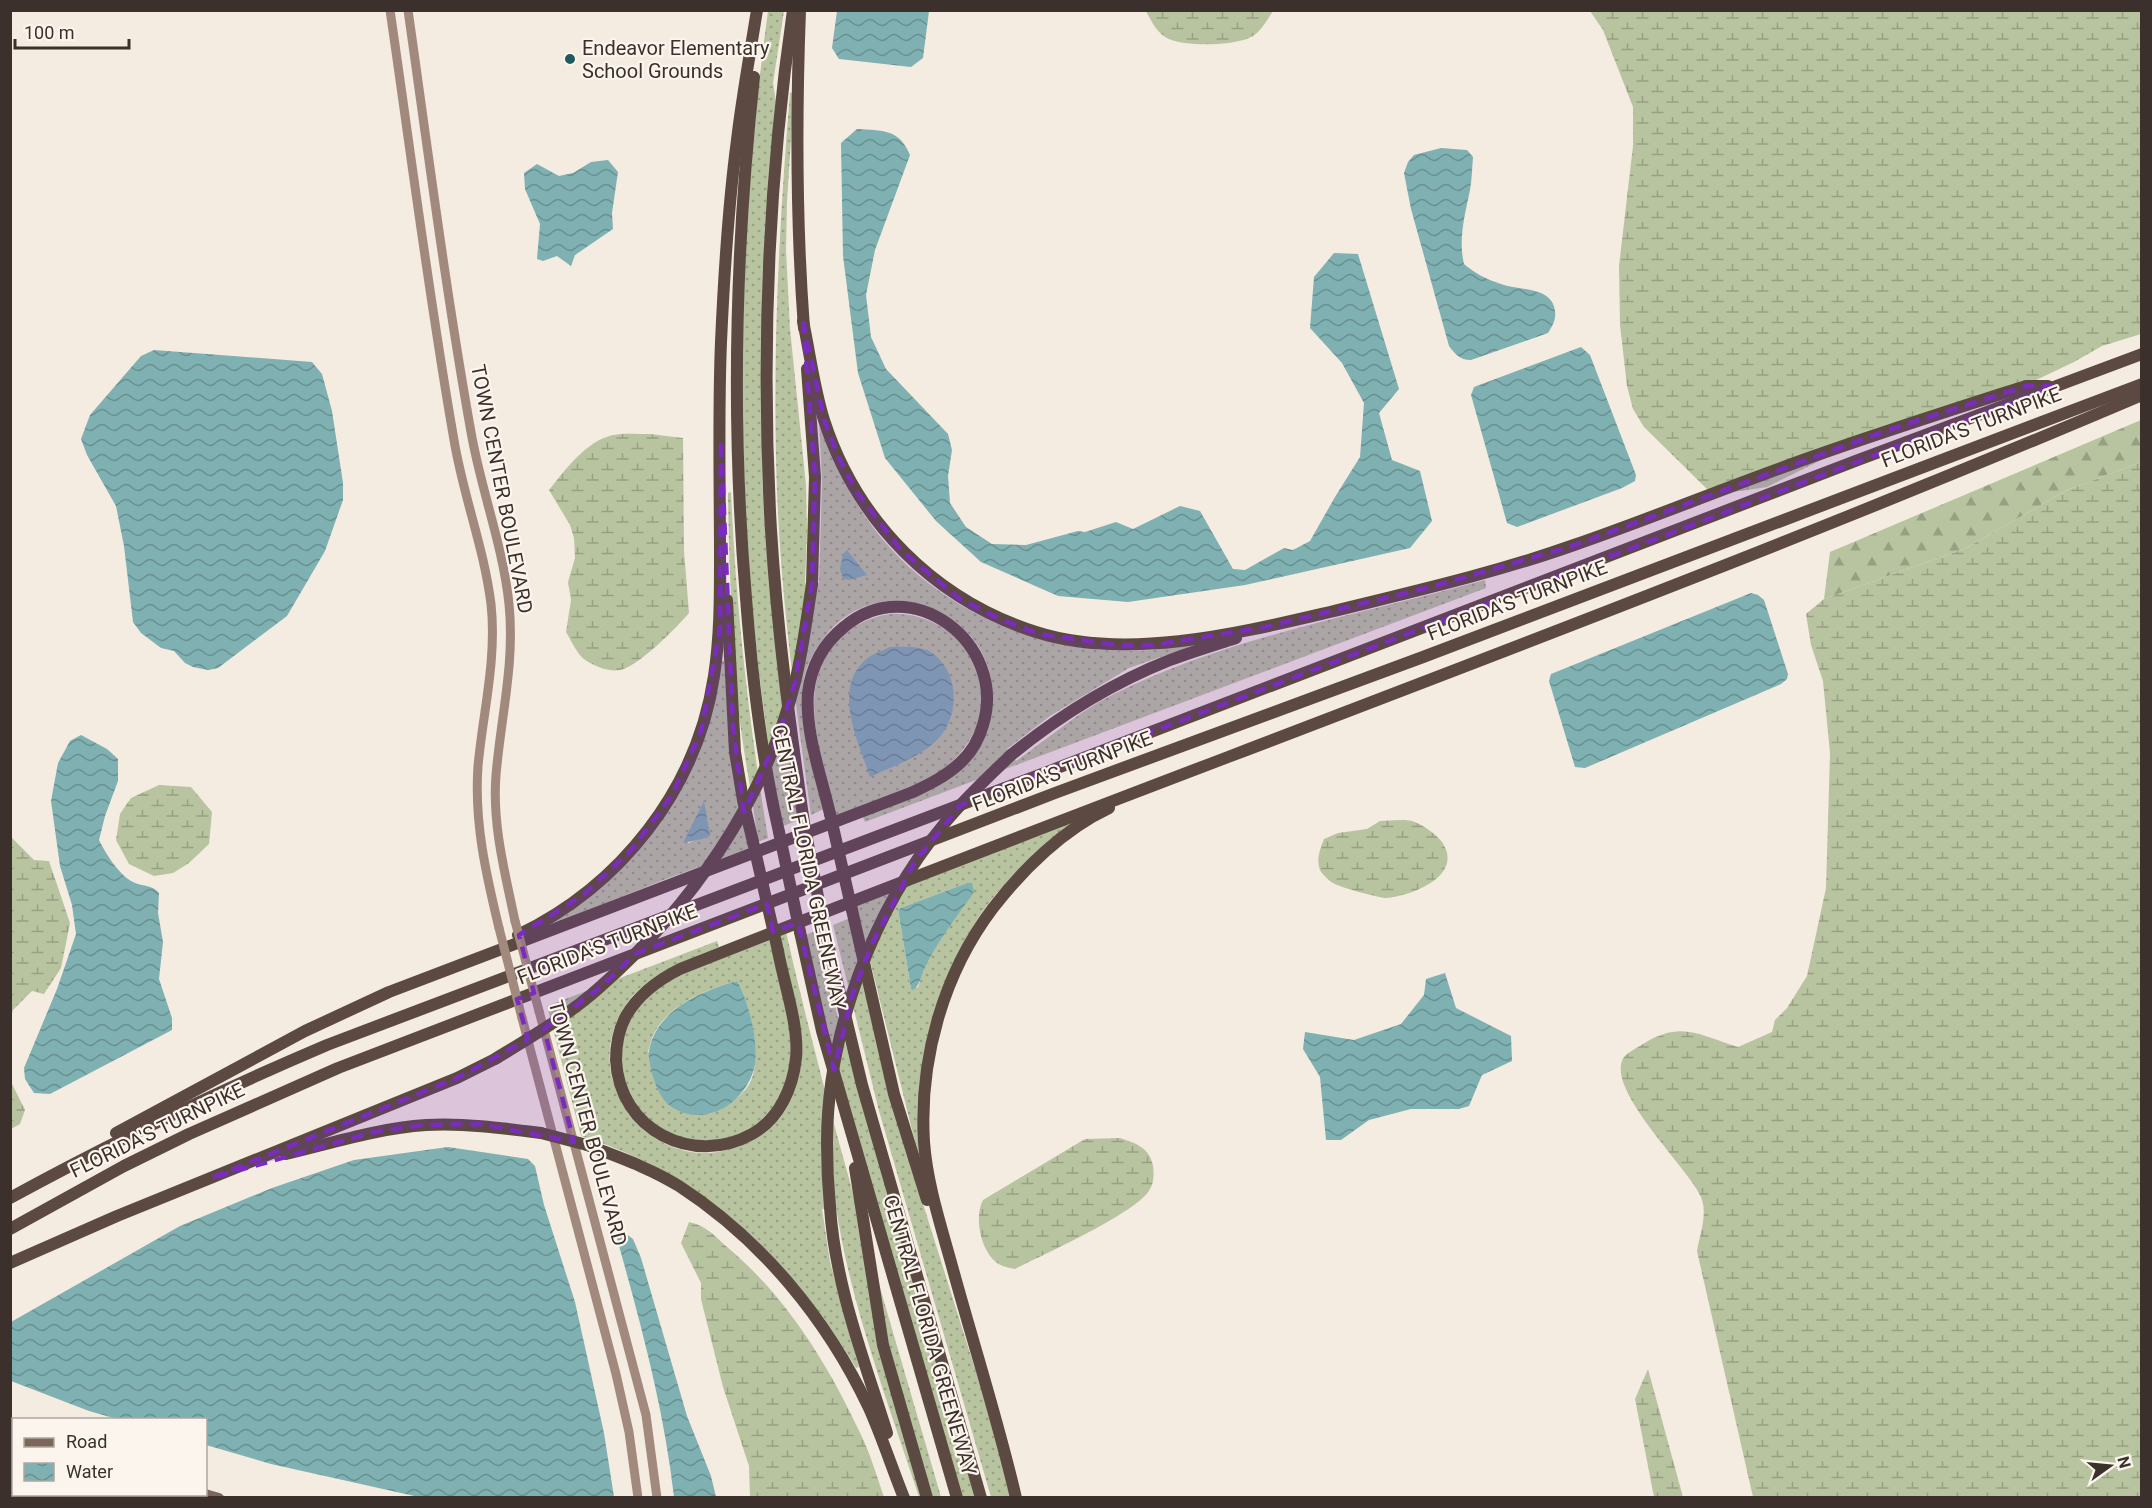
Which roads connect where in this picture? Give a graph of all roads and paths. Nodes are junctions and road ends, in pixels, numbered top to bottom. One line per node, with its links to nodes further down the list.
1 (390, 10): 21 (main road, TOWN CENTER BOULEVARD, bridge)
2 (408, 10): 22 (main road, TOWN CENTER BOULEVARD, bridge)
3 (758, 10): 11 (highway); 15 (highway, CENTRAL FLORIDA GREENEWAY, bridge)
4 (793, 10): 26 (highway, CENTRAL FLORIDA GREENEWAY, bridge)
5 (801, 10): 6 (highway)
6 (803, 321): 12 (highway); 16 (highway, bridge)
7 (2142, 354): 9 (highway, FLORIDA'S TURNPIKE)
8 (2142, 384): 18 (highway, FLORIDA'S TURNPIKE)
9 (2055, 386): 12 (highway); 17 (highway, FLORIDA'S TURNPIKE)
10 (2142, 395): 13 (highway)
11 (721, 440): 13 (highway, bridge); 14 (highway)
12 (1265, 627): 23 (highway, bridge)
13 (1176, 777): 20 (highway)
14 (457, 965): 17 (highway); 20 (highway, bridge)
15 (847, 1117): 24 (highway); 25 (highway, CENTRAL FLORIDA GREENEWAY)
16 (211, 1178): 19 (highway); 23 (highway, bridge)
17 (10, 1197)
18 (10, 1228)
19 (10, 1263)
20 (984, 1382): 27 (highway)
21 (638, 1497)
22 (657, 1497)
23 (905, 1497)
24 (927, 1497)
25 (957, 1497)
26 (981, 1497)
27 (1016, 1497)

